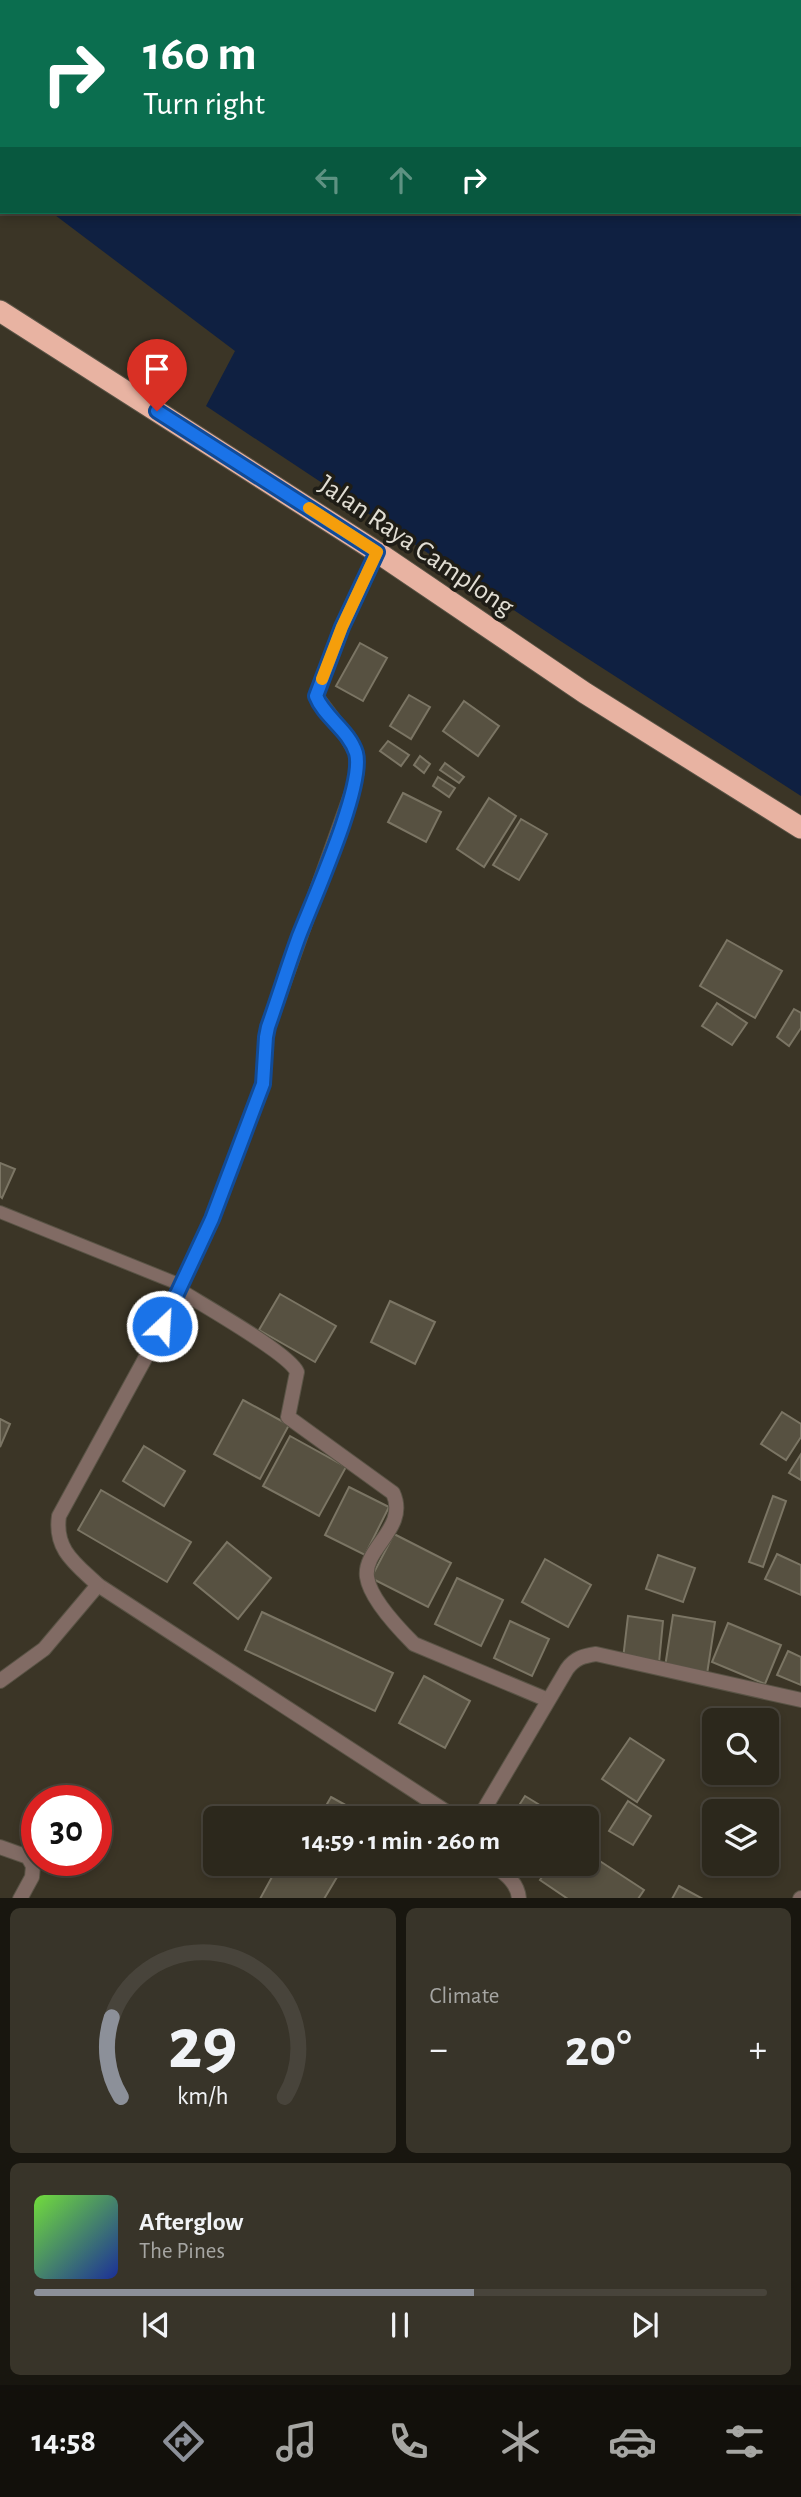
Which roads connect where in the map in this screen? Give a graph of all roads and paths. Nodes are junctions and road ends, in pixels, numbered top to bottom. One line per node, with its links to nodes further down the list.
1 (0, 311): 2 (highway, Jalan Raya Camplong)
2 (377, 552): 3 (highway, Jalan Raya Camplong); 5 (street)
3 (801, 828)
4 (0, 1212): 5 (lane)
5 (180, 1287): 6 (street); 8 (street)
6 (98, 1585): 7 (street); 10 (street)
7 (0, 1681)
8 (548, 1700): 9 (street); 11 (street)
9 (801, 1700)
10 (438, 1806)
11 (486, 1806)
12 (0, 1847): 15 (street)
13 (507, 1876): 14 (street)
14 (522, 1896)
15 (21, 1898)

